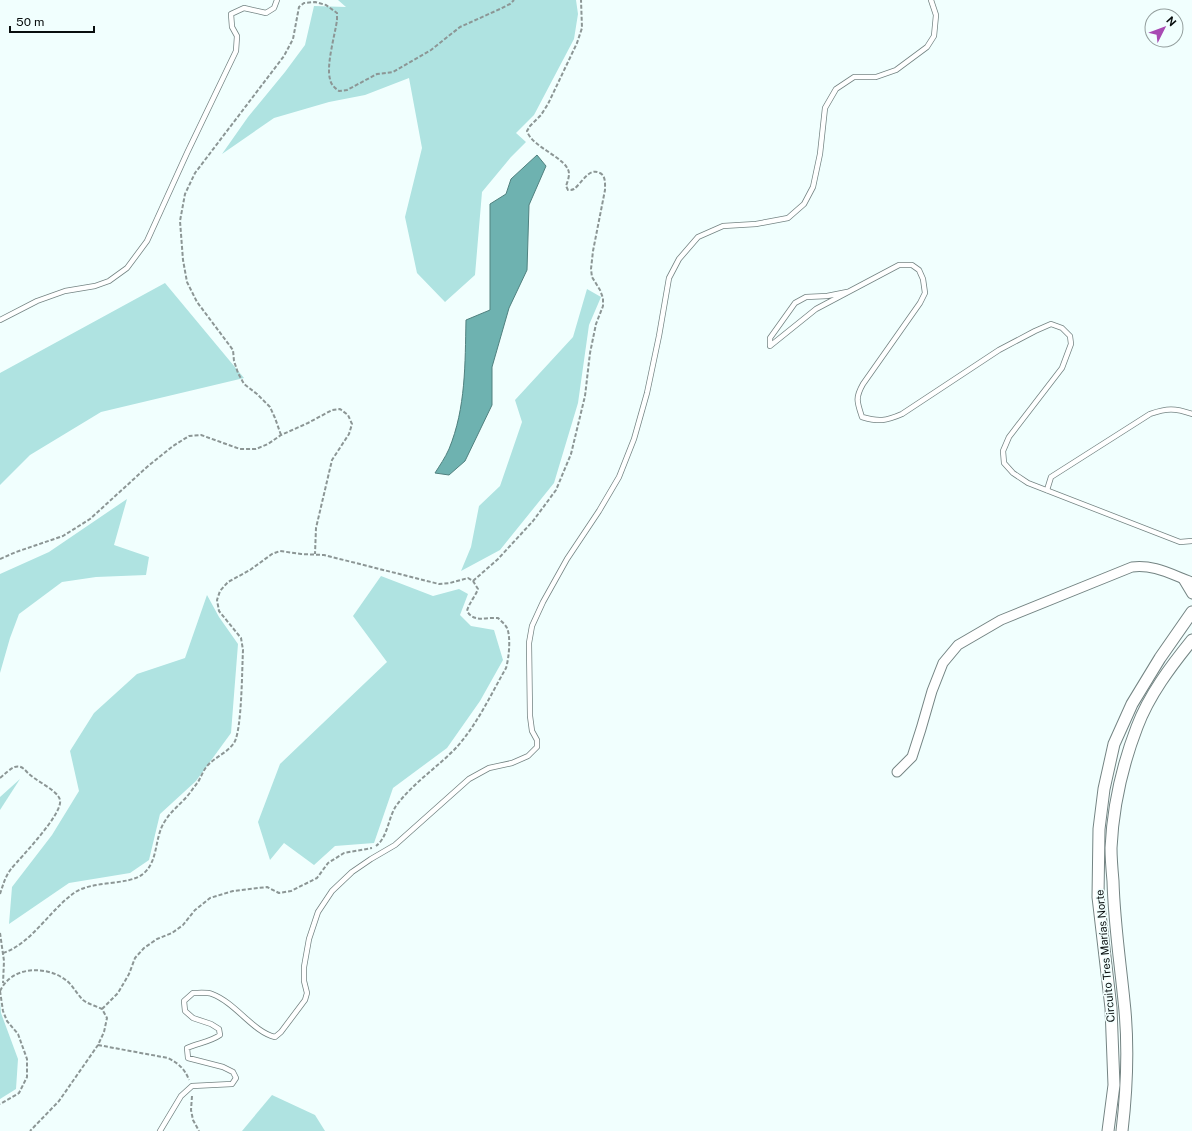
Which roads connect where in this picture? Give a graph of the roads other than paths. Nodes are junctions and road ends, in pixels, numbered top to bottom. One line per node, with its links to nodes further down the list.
1 (277, 0): 4 (lane)
2 (931, 0): 16 (lane)
3 (847, 292): 3 (lane); 6 (lane)
4 (0, 320)
5 (1192, 414): 6 (lane)
6 (1047, 490): 7 (lane)
7 (1192, 541)
8 (1183, 579): 9 (street); 10 (street); 13 (street)
9 (1192, 582)
10 (1192, 594)
11 (1192, 612): 15 (street, Circuito Tres Marías Norte)
12 (1192, 640): 14 (street, Circuito Tres Marías Norte)
13 (897, 772)
14 (1113, 880): 15 (street); 18 (street, Circuito Tres Marías Norte)
15 (1098, 881): 17 (street, Circuito Tres Marías Norte)
16 (160, 1131)
17 (1108, 1131)
18 (1122, 1131)

